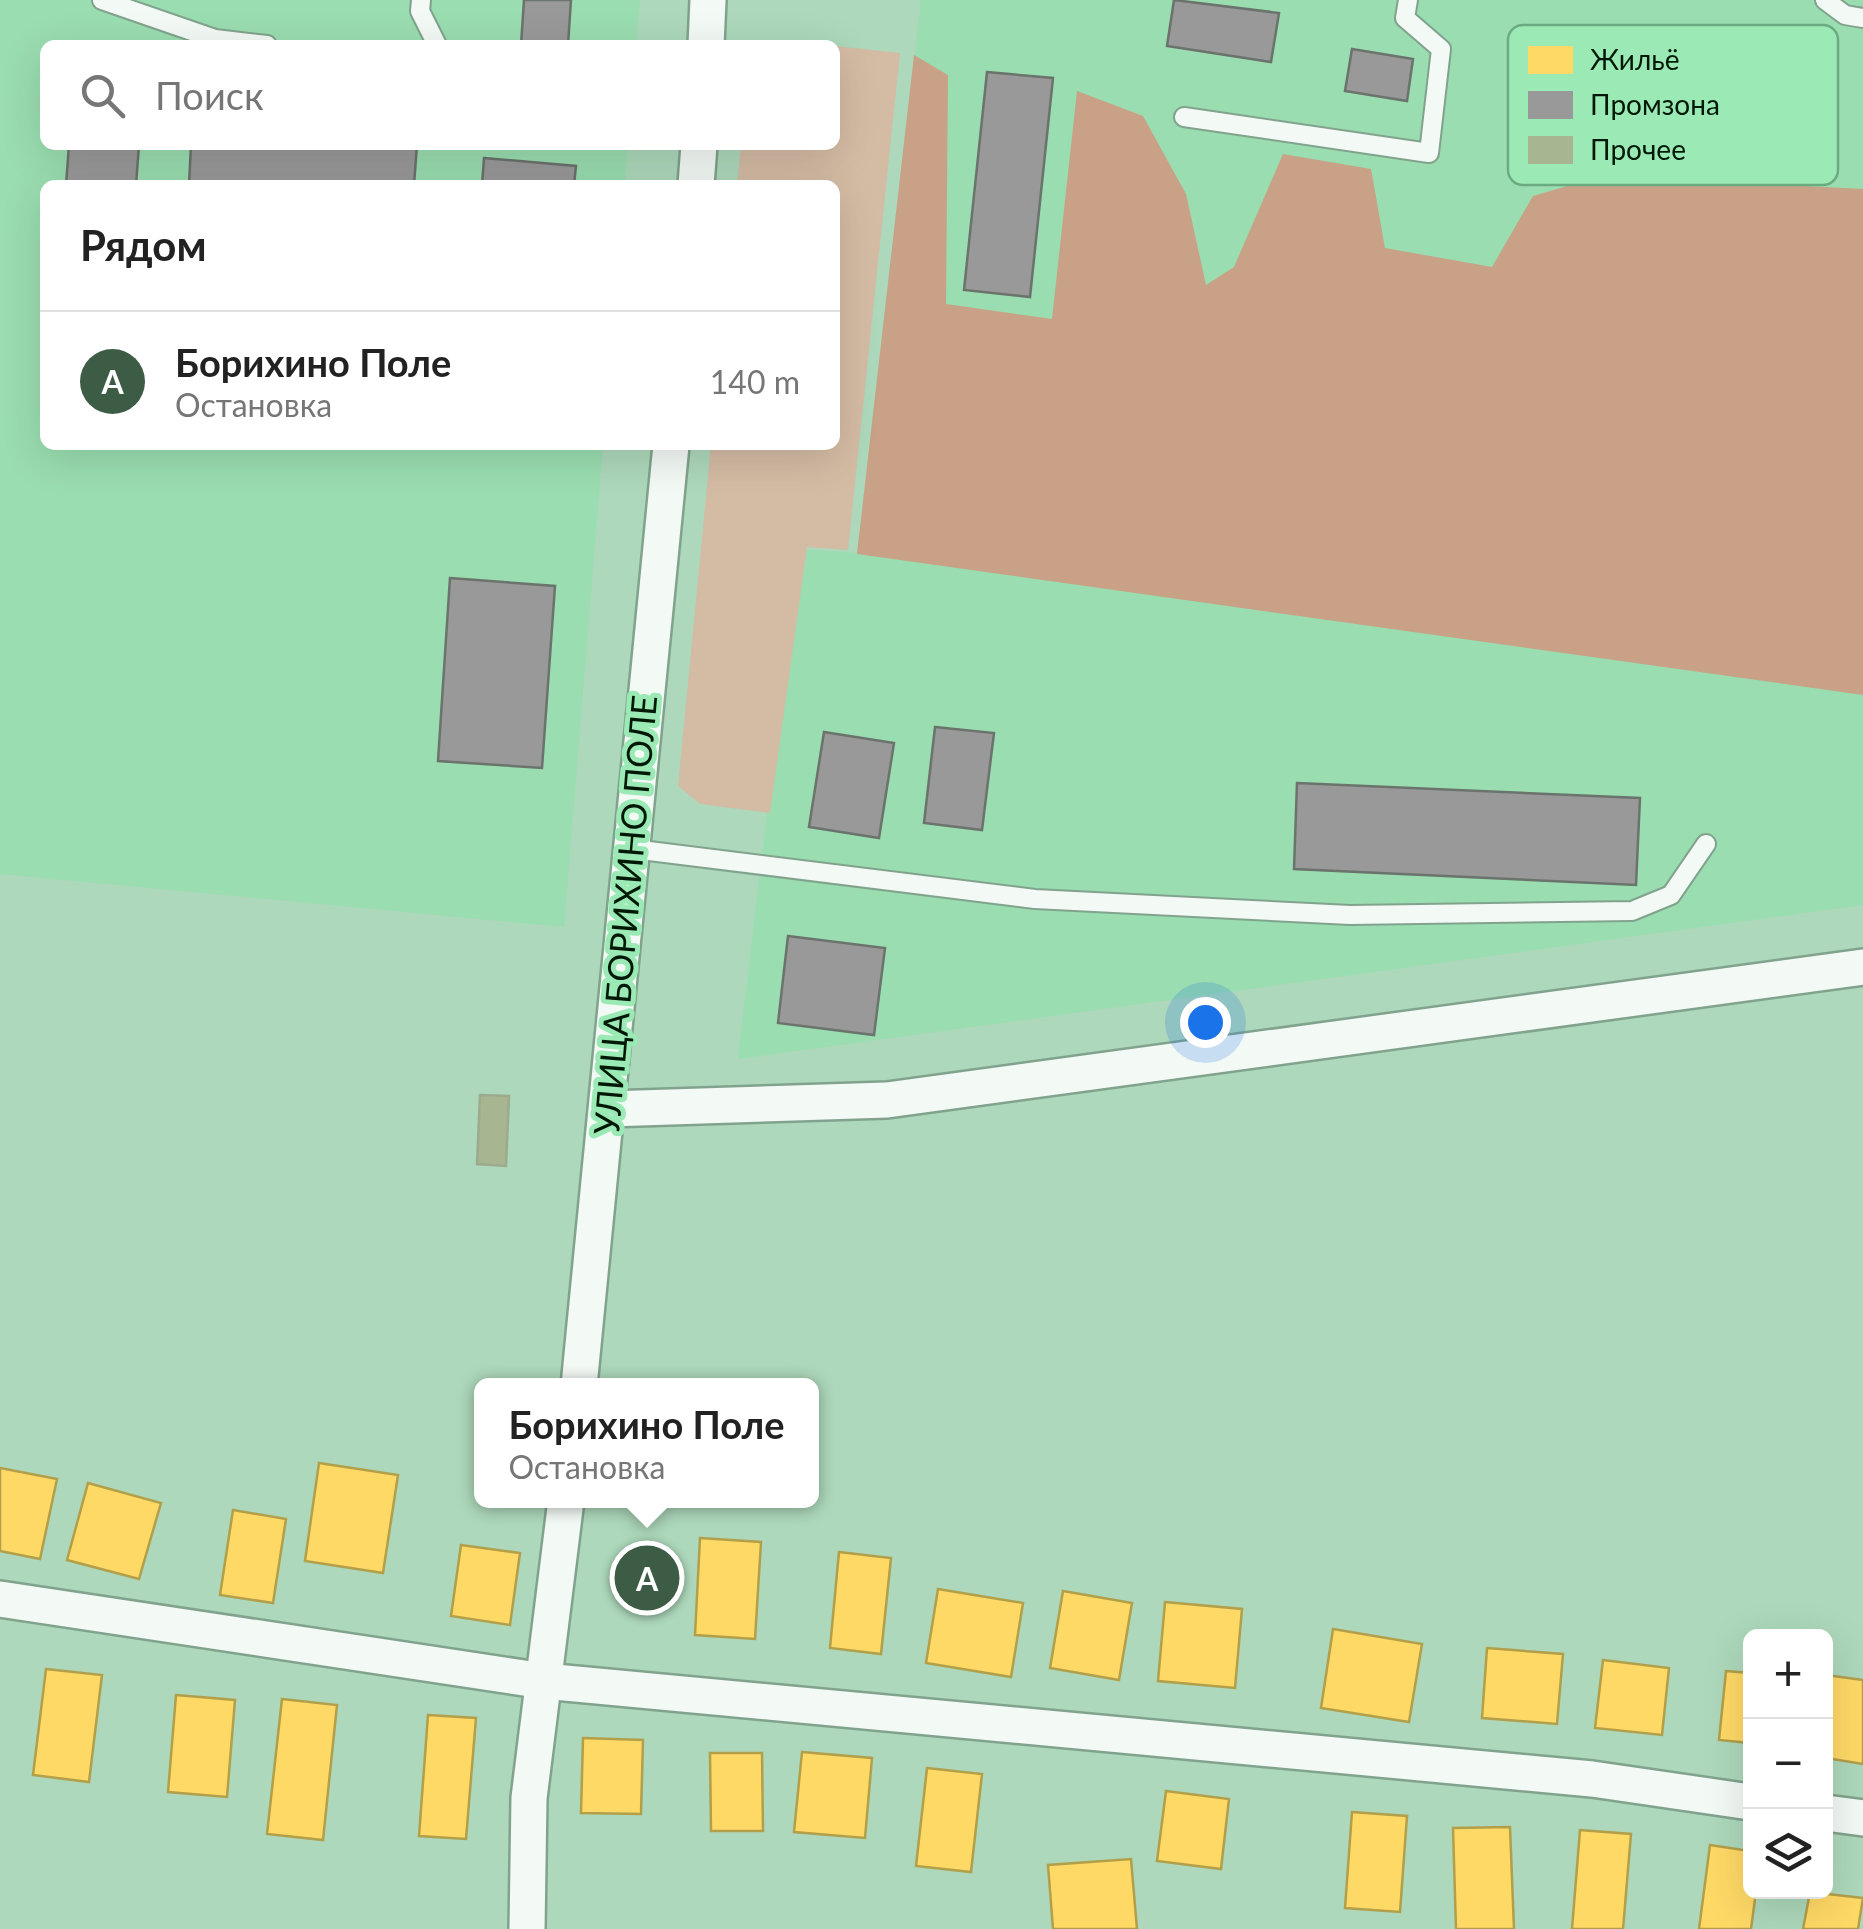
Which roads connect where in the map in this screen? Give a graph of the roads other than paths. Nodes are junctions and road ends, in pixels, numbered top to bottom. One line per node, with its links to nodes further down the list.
1 (102, 0): 7 (lane)
2 (421, 0): 8 (lane)
3 (708, 0): 9 (street)
4 (1408, 0): 10 (lane)
5 (1825, 0): 6 (lane)
6 (1863, 18)
7 (224, 40)
8 (434, 40)
9 (706, 40)
10 (1184, 117)
11 (699, 150): 12 (street)
12 (696, 180)
13 (671, 450): 15 (street, УЛИЦА БОРИХИНО ПОЛЕ)
14 (1706, 844): 15 (lane)
15 (633, 849): 17 (street, УЛИЦА БОРИХИНО ПОЛЕ)
16 (1863, 967): 17 (street)
17 (608, 1109): 18 (street, УЛИЦА БОРИХИНО ПОЛЕ)
18 (580, 1378)
19 (565, 1508): 21 (street)
20 (0, 1599): 21 (street)
21 (544, 1682): 22 (street); 25 (street)
22 (1743, 1801)
23 (1833, 1814): 24 (street)
24 (1863, 1818)
25 (527, 1929)

